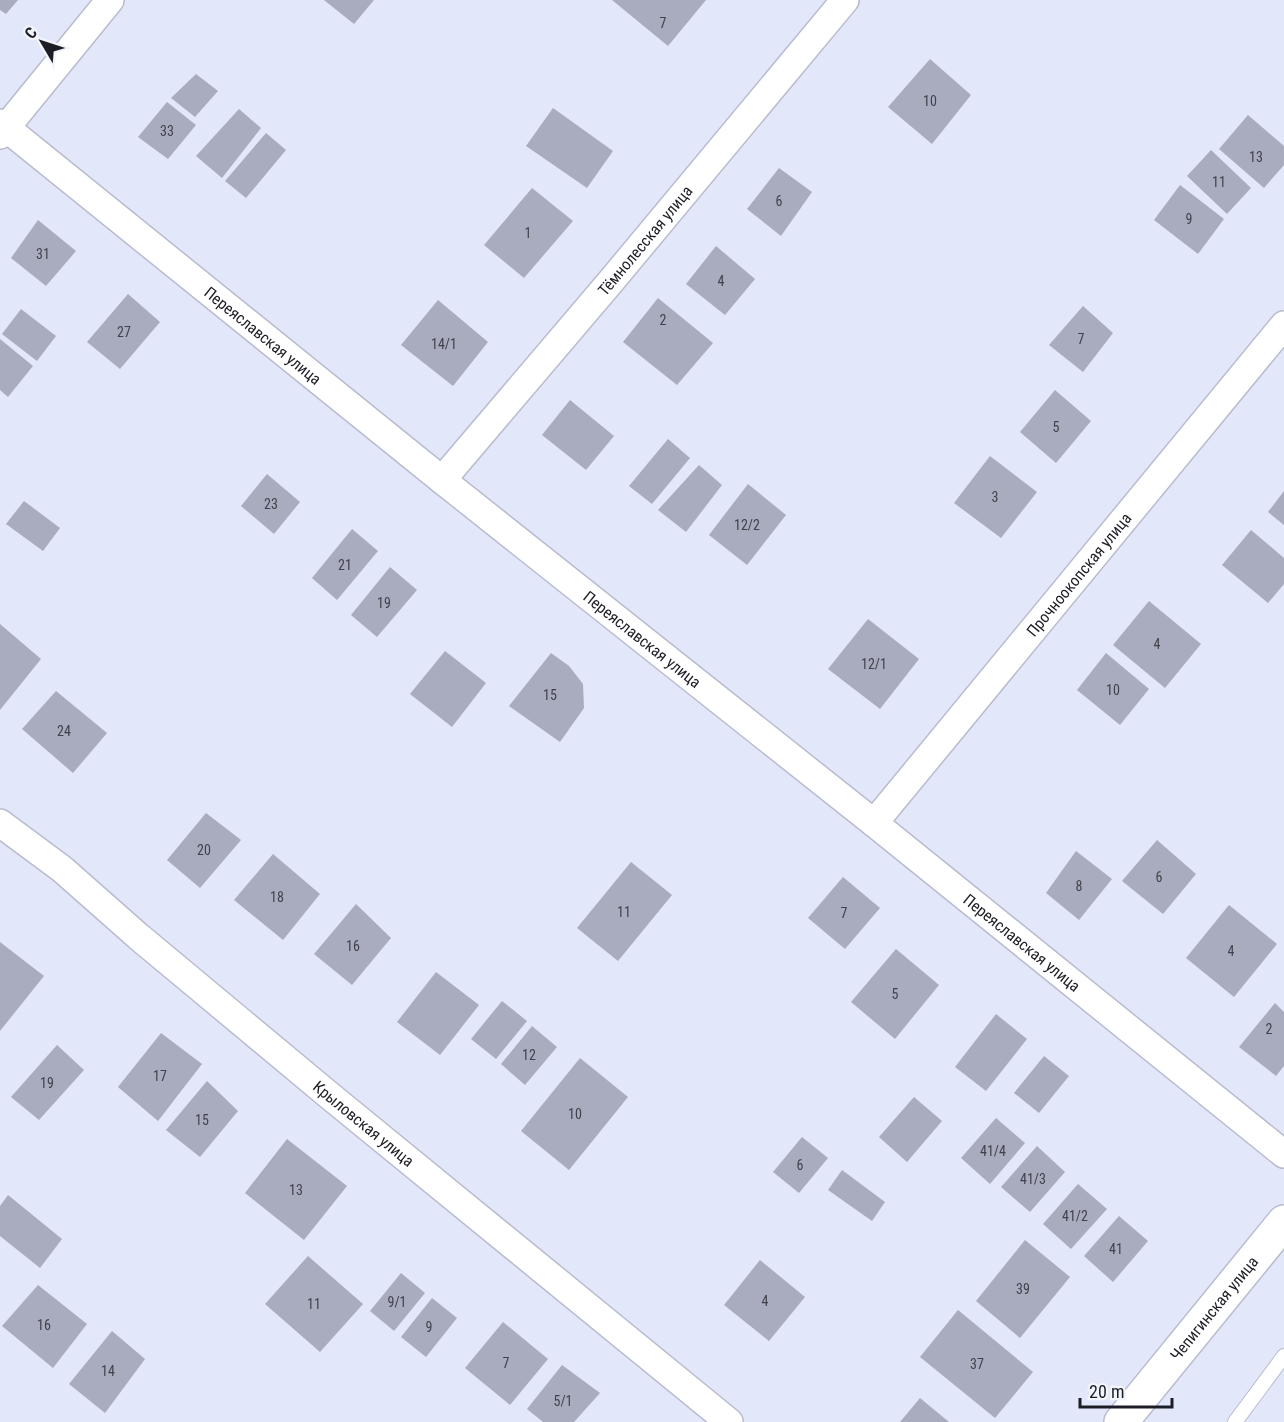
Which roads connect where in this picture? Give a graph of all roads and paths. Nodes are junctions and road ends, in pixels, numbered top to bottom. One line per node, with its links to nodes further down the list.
1 (110, 0): 3 (street)
2 (844, 0): 5 (street, Тёмнолесская улица)
3 (2, 129): 5 (street, Переяславская улица)
4 (1284, 325): 7 (street, Прочноокопская улица)
5 (442, 480): 7 (street, Переяславская улица)
6 (0, 823): 11 (street, Крыловская улица)
7 (874, 823): 8 (street, Переяславская улица)
8 (1284, 1154)
9 (1284, 1222): 12 (street, Чепигинская улица)
10 (1284, 1356): 13 (lane)
11 (729, 1422)
12 (1121, 1422)
13 (1235, 1422)

